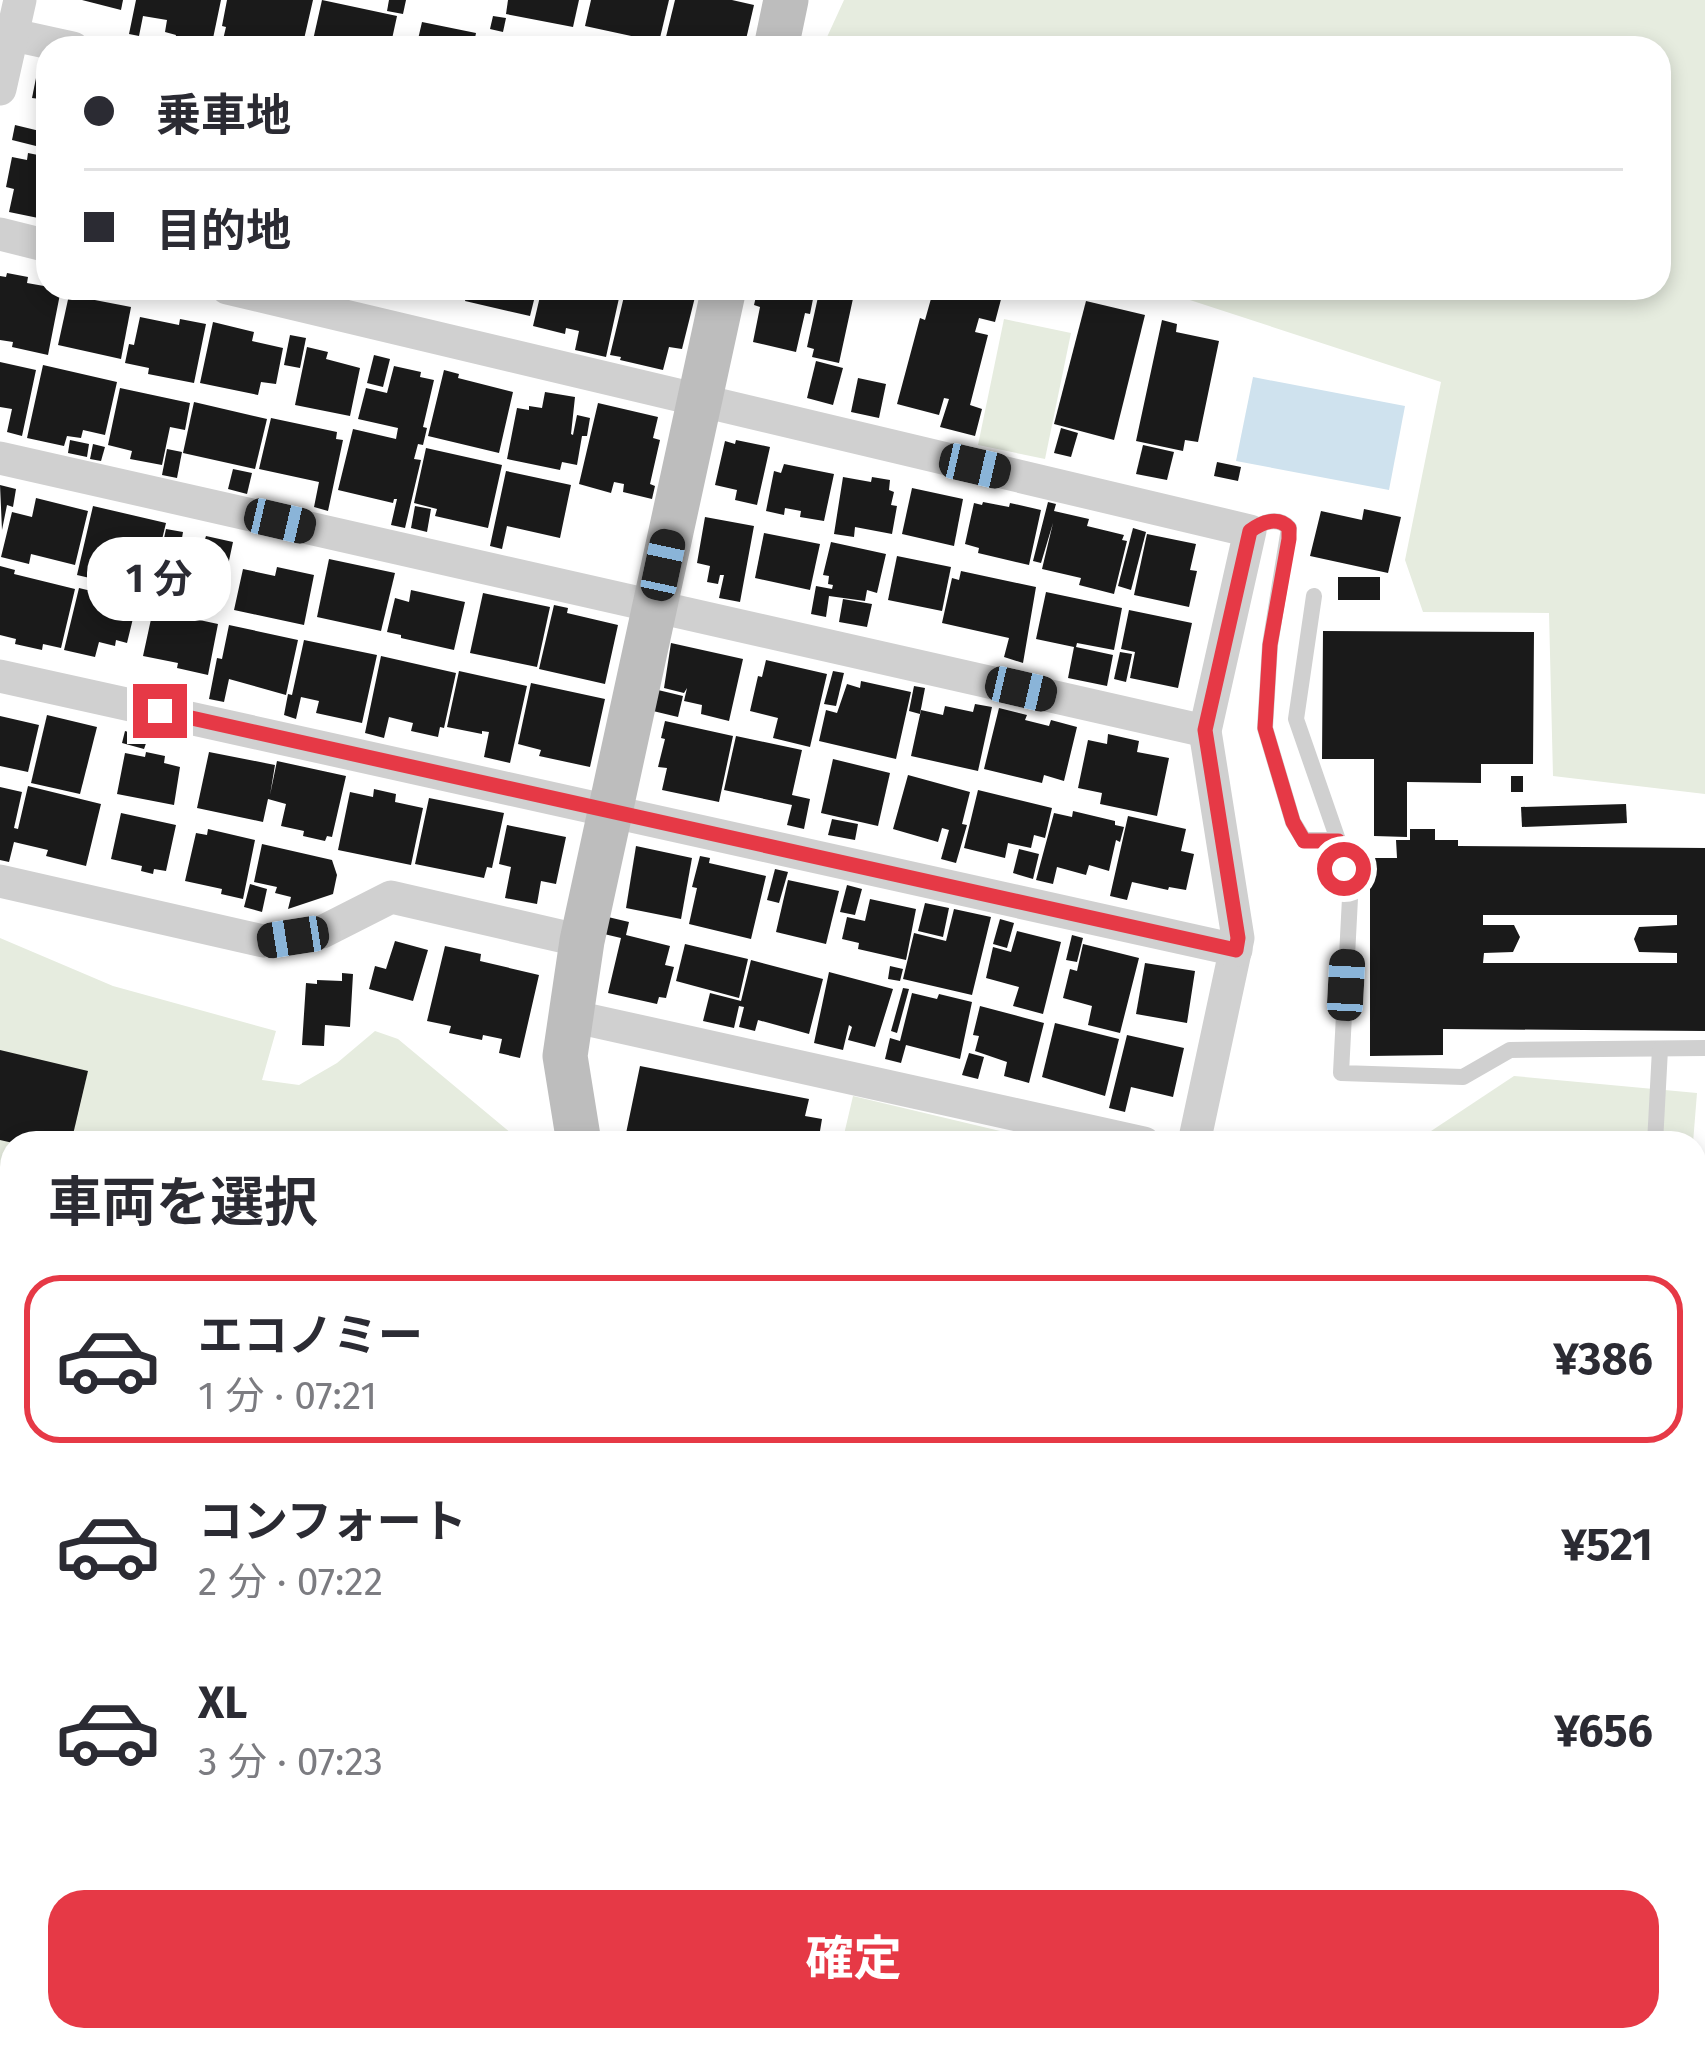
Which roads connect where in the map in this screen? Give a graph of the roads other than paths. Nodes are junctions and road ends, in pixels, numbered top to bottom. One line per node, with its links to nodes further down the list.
1 (20, 0): 3 (street)
2 (787, 0): 4 (street)
3 (6, 33): 5 (street); 6 (street)
4 (779, 36)
5 (36, 40)
6 (0, 89)
7 (0, 234): 8 (street)
8 (36, 243)
9 (278, 300): 11 (street)
10 (721, 300): 11 (street)
11 (699, 400): 13 (street); 15 (street)
12 (0, 458): 15 (street)
13 (1250, 531): 17 (street); 19 (lane)
14 (1314, 596): 19 (lane)
15 (654, 606): 17 (street); 18 (street)
16 (0, 676): 18 (street)
17 (1205, 730): 22 (street)
18 (610, 811): 21 (street); 22 (street)
19 (1338, 841): 25 (lane)
20 (0, 881): 21 (street)
21 (582, 940): 23 (street)
22 (1236, 950): 28 (street)
23 (571, 1016): 26 (street); 27 (street)
24 (1705, 1048): 25 (lane)
25 (1660, 1049): 29 (lane)
26 (577, 1131)
27 (1090, 1131)
28 (1198, 1131)
29 (1656, 1131)

